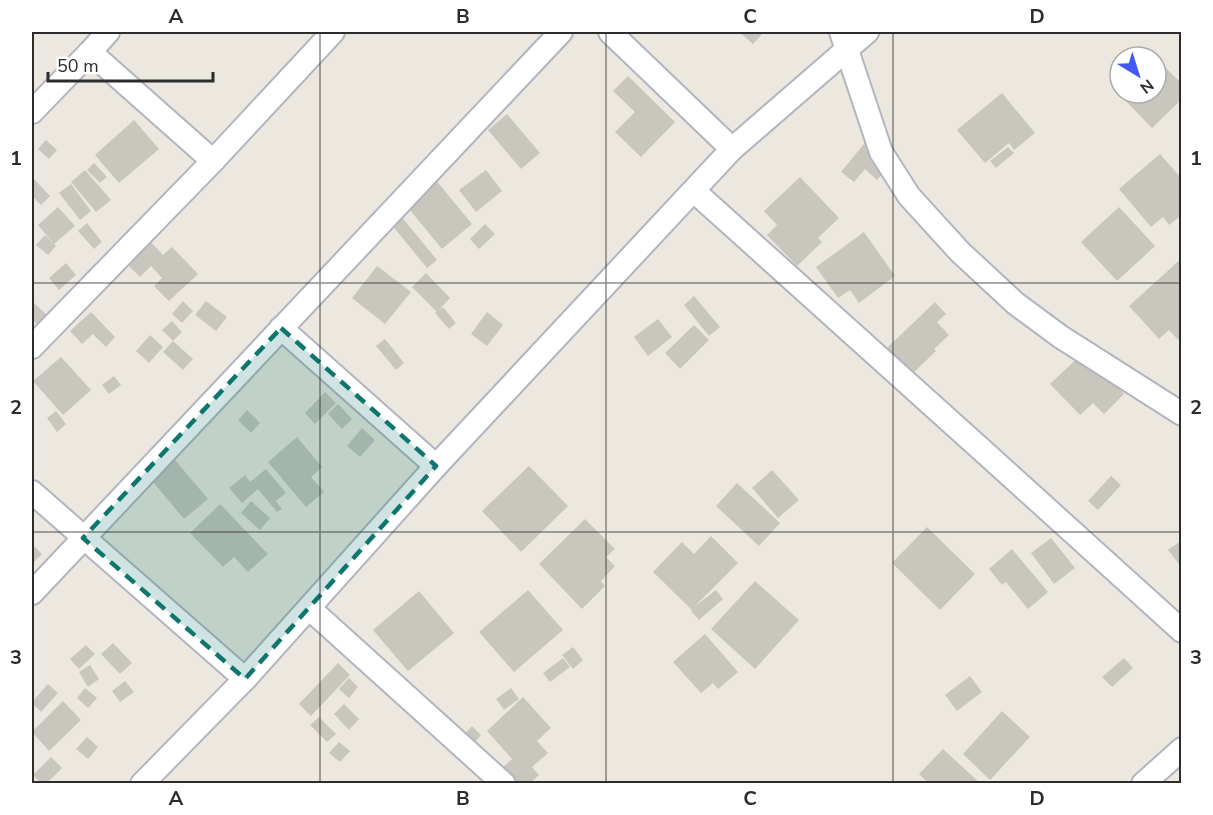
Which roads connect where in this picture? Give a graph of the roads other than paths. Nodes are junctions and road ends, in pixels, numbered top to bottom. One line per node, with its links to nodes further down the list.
1 (108, 32): 7 (street)
2 (333, 32): 10 (street)
3 (561, 32): 12 (street)
4 (610, 32): 9 (street)
5 (867, 32): 6 (street)
6 (844, 40): 9 (street); 14 (street)
7 (90, 52): 8 (street); 10 (street)
8 (35, 100)
9 (732, 149): 11 (street)
10 (213, 161): 13 (street)
11 (694, 191): 15 (street); 20 (street)
12 (281, 328): 15 (street); 17 (street)
13 (32, 347)
14 (1182, 414)
15 (436, 466): 19 (street)
16 (32, 492): 17 (street)
17 (83, 538): 18 (street); 21 (street)
18 (32, 593)
19 (309, 608): 21 (street); 24 (street)
20 (1182, 631)
21 (245, 679): 23 (street)
22 (1182, 749): 25 (street)
23 (142, 783)
24 (504, 783)
25 (1143, 783)

